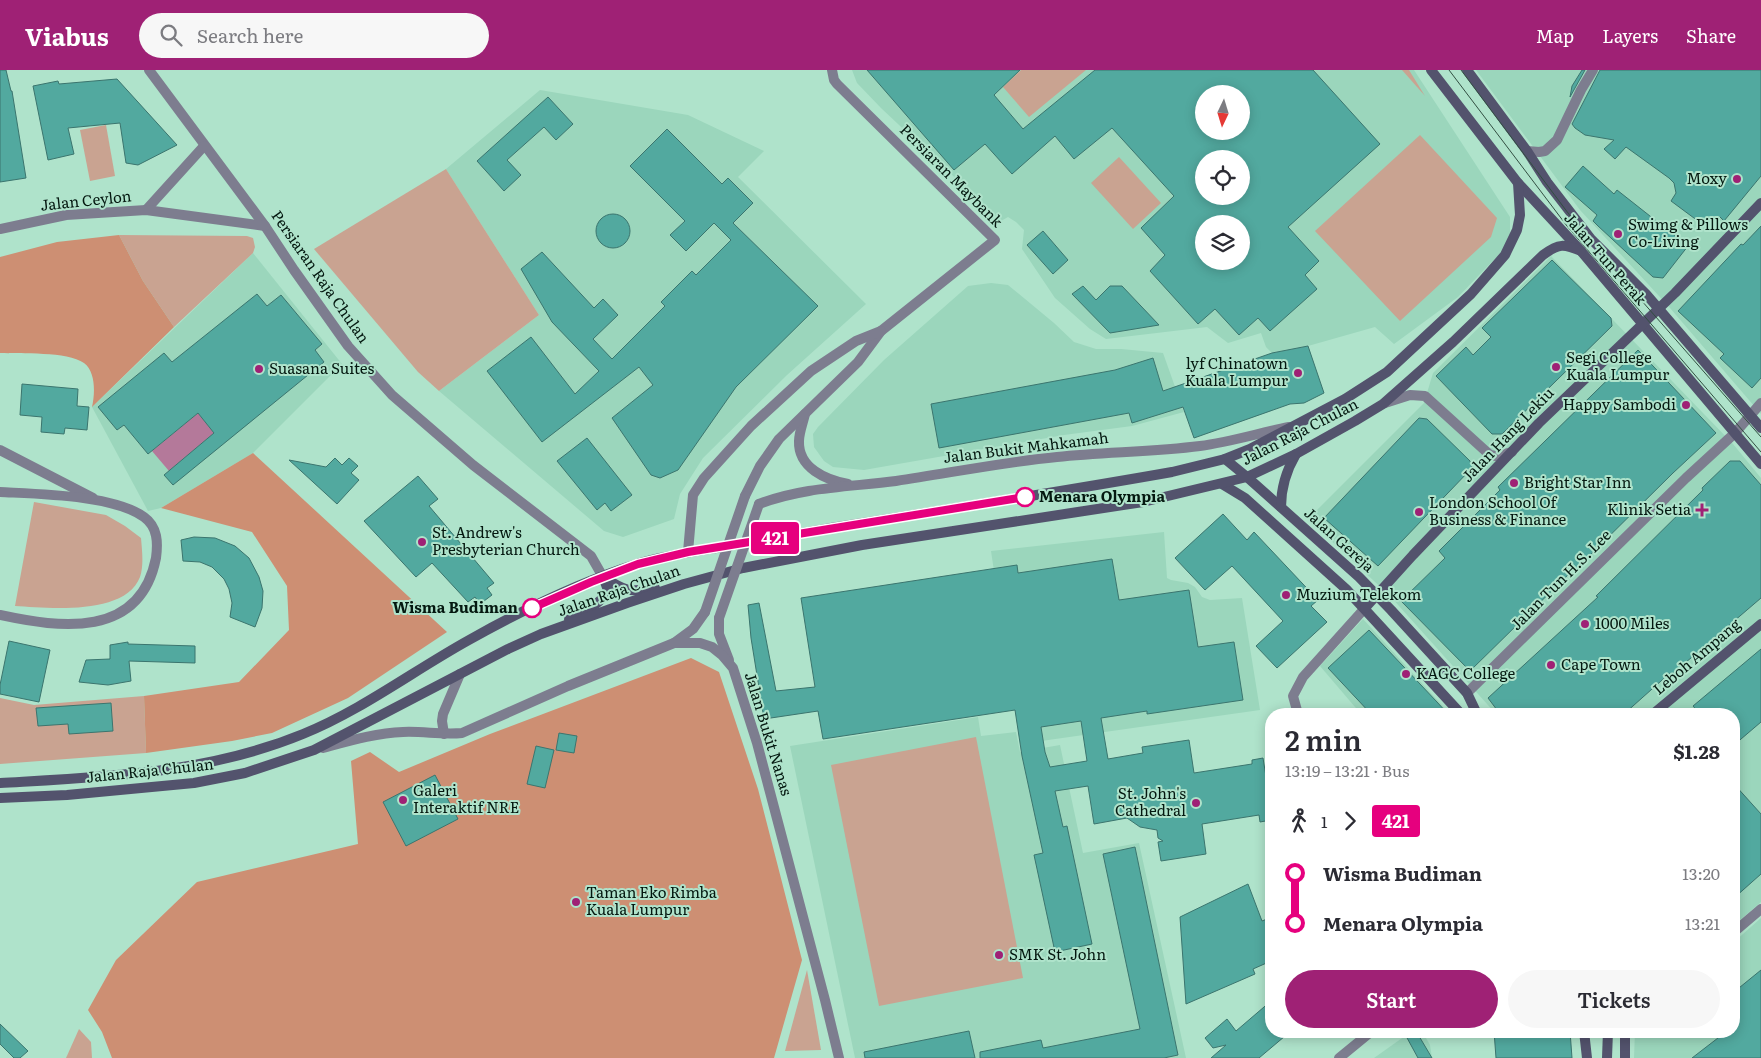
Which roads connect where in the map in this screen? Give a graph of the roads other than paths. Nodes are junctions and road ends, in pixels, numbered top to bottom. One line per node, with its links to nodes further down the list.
1 (149, 70): 6 (street, Persiaran Raja Chulan)
2 (832, 70): 16 (street, Persiaran Maybank)
3 (1432, 70): 8 (main road, Jalan Tun Perak)
4 (1466, 70): 7 (main road, Jalan Tun Perak)
5 (1593, 70): 7 (street)
6 (204, 146): 10 (street, Jalan Ceylon); 11 (street, Persiaran Raja Chulan)
7 (1527, 151): 14 (main road, Jalan Tun Perak)
8 (1518, 183): 13 (main road, Jalan Tun Perak); 21 (main road, Jalan Raja Chulan)
9 (1761, 203): 14 (main road, Jalan Hang Lekiu)
10 (146, 210): 11 (street, Jalan Ceylon); 12 (street, Jalan Ceylon)
11 (265, 226): 36 (street, Persiaran Raja Chulan)
12 (0, 229)
13 (1582, 251): 15 (main road, Jalan Tun Perak); 18 (main road, Jalan Raja Chulan)
14 (1659, 309): 15 (main road, Jalan Hang Lekiu); 20 (main road, Jalan Tun Perak)
15 (1643, 325): 23 (main road, Jalan Tun Perak); 25 (main road, Jalan Hang Lekiu)
16 (881, 331): 19 (street, Persiaran Maybank); 35 (street, Persiaran Maybank)
17 (1761, 403): 20 (street, Jalan Tun H.S. Lee)
18 (1383, 404): 25 (street); 26 (main road, Jalan Raja Chulan)
19 (805, 414): 31 (street); 43 (street, Persiaran Maybank, bridge)
20 (1750, 416): 22 (main road, Jalan Tun Perak); 23 (street, Jalan Tun H.S. Lee)
21 (1298, 424): 27 (main road, Jalan Raja Chulan); 31 (street, Jalan Bukit Mahkamah)
22 (1761, 428)
23 (1735, 433): 28 (main road, Jalan Tun Perak); 46 (street, Jalan Tun H.S. Lee)
24 (0, 450): 33 (street)
25 (1512, 452): 38 (main road, Jalan Hang Lekiu)
26 (1296, 454): 29 (main road, Jalan Raja Chulan); 34 (main road)
27 (1225, 459): 29 (main road, Jalan Gereja); 35 (main road, Jalan Raja Chulan)
28 (1761, 464)
29 (1247, 477): 30 (main road, Jalan Raja Chulan); 34 (main road, Jalan Gereja)
30 (1222, 484): 37 (main road, Jalan Raja Chulan); 39 (main road, Jalan Gereja)
31 (859, 485): 44 (street, Jalan Bukit Mahkamah, bridge)
32 (0, 492): 33 (street)
33 (98, 500): 40 (street)
34 (1281, 507): 38 (main road, Jalan Gereja)
35 (688, 552): 36 (main road, Jalan Raja Chulan)
36 (603, 577): 37 (main road); 42 (main road); 53 (main road, Jalan Raja Chulan)
37 (684, 584): 42 (main road, Jalan Raja Chulan)
38 (1377, 596): 39 (main road, Jalan Hang Lekiu); 46 (main road, Jalan Gereja)
39 (1365, 608): 47 (street); 48 (main road, Jalan Gereja)
40 (0, 615)
41 (1761, 624): 50 (main road, Leboh Ampang)
42 (541, 634): 45 (main road, Jalan Raja Chulan)
43 (674, 642): 44 (street, Jalan Bukit Nanas); 51 (street, Jalan Bukit Nanas)
44 (733, 668): 61 (street, Jalan Bukit Nanas)
45 (460, 674): 51 (street); 52 (main road, Jalan Raja Chulan)
46 (1467, 693): 49 (main road, Jalan Gereja)
47 (1296, 708)
48 (1456, 708)
49 (1474, 708)
50 (1660, 708)
51 (444, 734): 52 (street, Jalan Bukit Nanas)
52 (314, 750): 54 (main road, Jalan Raja Chulan)
53 (0, 783)
54 (0, 798)
55 (1761, 910): 56 (street)
56 (1740, 927)
57 (1363, 1038): 62 (street)
58 (1585, 1038): 63 (main road)
59 (1608, 1038): 64 (main road)
60 (1625, 1038): 65 (main road)
61 (838, 1058)
62 (1339, 1058)
63 (1587, 1058)
64 (1608, 1058)
65 (1625, 1058)

